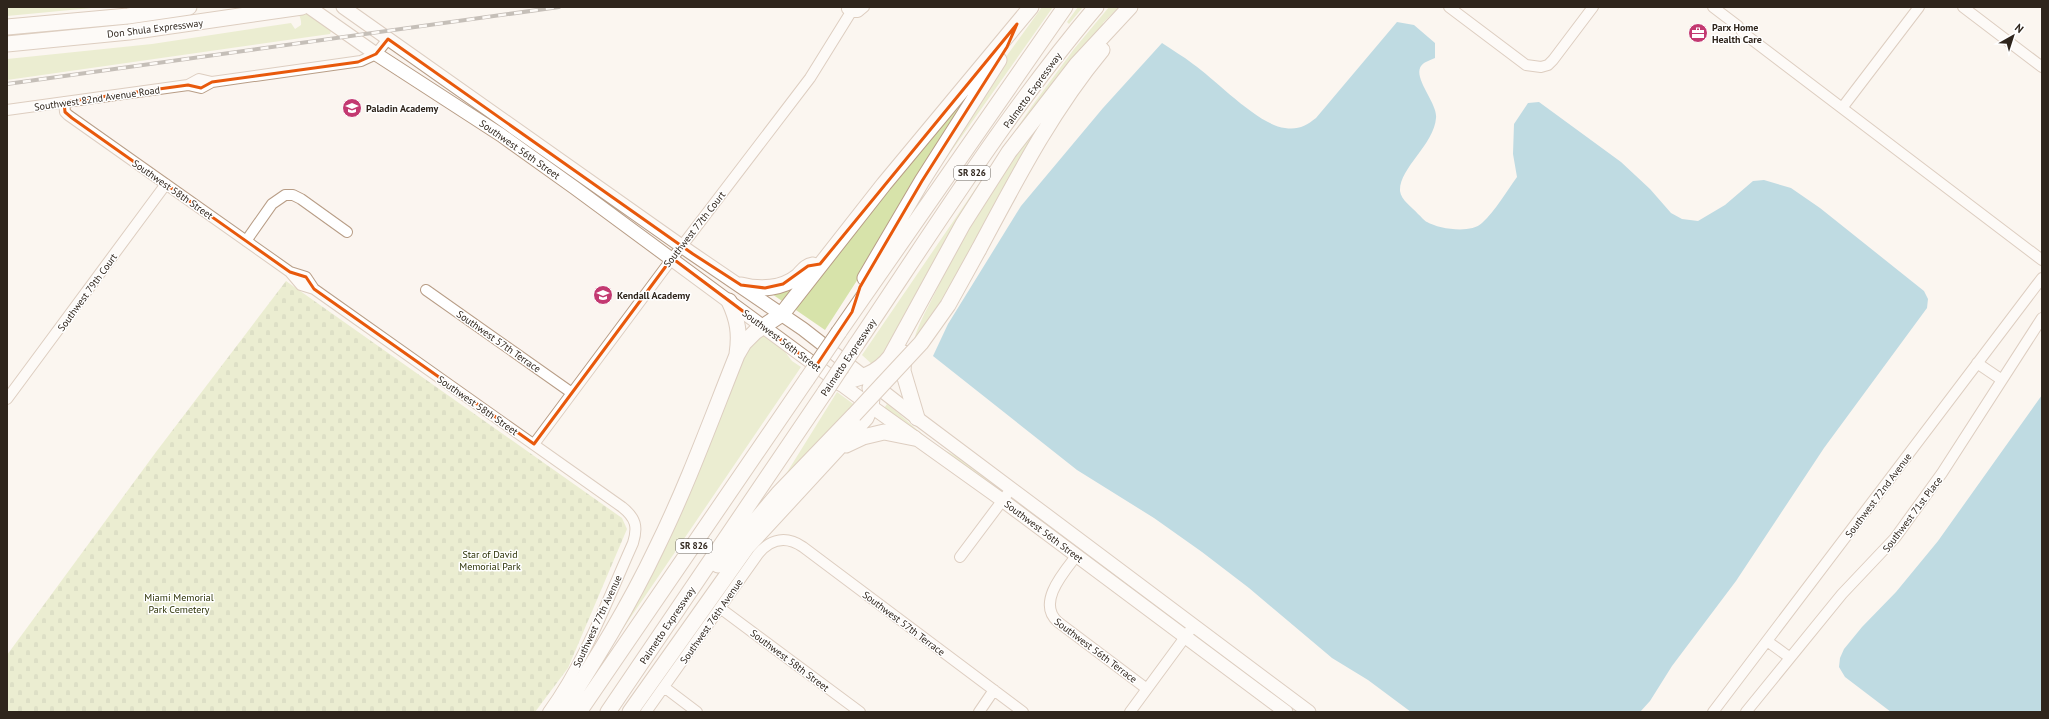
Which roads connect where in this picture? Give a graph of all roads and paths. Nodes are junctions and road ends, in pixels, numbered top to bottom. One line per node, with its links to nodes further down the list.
1 (189, 7): 18 (highway, Don Shula Expressway)
2 (302, 7): 20 (highway, Don Shula Expressway)
3 (309, 7): 21 (main road, Southwest 56th Street)
4 (343, 7): 19 (main road, Southwest 56th Street)
5 (864, 7): 16 (street)
6 (1031, 7): 17 (highway)
7 (1065, 7): 37 (highway, Palmetto Expressway / SR 826)
8 (1096, 7): 61 (highway, Palmetto Expressway / SR 826, bridge)
9 (1130, 7): 40 (highway)
10 (1139, 7): 61 (highway, bridge)
11 (1449, 7): 12 (street)
12 (1593, 7)
13 (1713, 7): 24 (street)
14 (1919, 7): 24 (street)
15 (1963, 7): 22 (street)
16 (848, 9): 29 (street, Southwest 77th Court)
17 (1017, 24): 32 (highway); 37 (highway)
18 (7, 27)
19 (388, 39): 21 (street); 29 (main road, Southwest 56th Street)
20 (7, 44)
21 (376, 54): 23 (street, Southwest 82nd Avenue Road); 30 (main road, Southwest 56th Street)
22 (2042, 67)
23 (64, 102): 25 (street, Southwest 82nd Avenue Road); 26 (street, Southwest 58th Street)
24 (1842, 108): 31 (street)
25 (7, 110)
26 (166, 184): 28 (street, Southwest 58th Street); 48 (street, Southwest 79th Court)
27 (347, 232): 28 (street)
28 (246, 241): 52 (street, Southwest 58th Street)
29 (682, 246): 30 (street, Southwest 77th Court); 34 (main road, Southwest 56th Street)
30 (672, 258): 36 (main road, Southwest 56th Street); 47 (street, Southwest 77th Court)
31 (2042, 260)
32 (820, 264): 34 (highway); 38 (highway)
33 (2042, 278): 43 (street, Southwest 72nd Avenue)
34 (741, 285): 38 (main road, Southwest 56th Street)
35 (426, 290): 47 (street, Southwest 57th Terrace)
36 (729, 301): 41 (main road, Southwest 56th Street); 42 (highway)
37 (852, 312): 72 (highway, Palmetto Expressway / SR 826, bridge)
38 (782, 314): 41 (highway); 44 (main road, Southwest 56th Street)
39 (2042, 318): 45 (street, Southwest 71st Place)
40 (910, 322): 44 (highway); 50 (highway)
41 (764, 327): 42 (highway); 46 (main road, Southwest 56th Street)
42 (737, 355): 71 (highway)
43 (1977, 363): 45 (street); 65 (street, Southwest 72nd Avenue)
44 (867, 376): 46 (highway); 49 (highway); 50 (main road, Southwest 56th Street)
45 (2002, 380): 66 (street, Southwest 71st Place)
46 (840, 383): 49 (main road, Southwest 56th Street)
47 (572, 393): 52 (street, Southwest 77th Court)
48 (7, 399)
49 (872, 407): 51 (main road, Southwest 56th Street); 53 (highway)
50 (917, 418): 54 (main road, Southwest 56th Street)
51 (914, 438): 53 (highway); 55 (main road, Southwest 56th Street)
52 (534, 444): 56 (street, Southwest 58th Street)
53 (840, 447): 74 (highway)
54 (1011, 489): 55 (street); 58 (main road, Southwest 56th Street)
55 (1002, 500): 59 (main road, Southwest 56th Street); 60 (street)
56 (636, 526): 70 (street, Southwest 77th Avenue)
57 (782, 539): 62 (street, Southwest 76th Avenue); 69 (street, Southwest 57th Terrace)
58 (1085, 544): 59 (main road); 63 (main road, Southwest 56th Street)
59 (1077, 555): 64 (main road, Southwest 56th Street); 68 (street, Southwest 56th Terrace)
60 (960, 557)
61 (694, 585): 73 (highway, Palmetto Expressway / SR 826)
62 (720, 608): 67 (street, Southwest 76th Avenue); 77 (street, Southwest 58th Street)
63 (1194, 625): 64 (street); 82 (main road, Southwest 56th Street)
64 (1186, 636): 68 (street); 81 (main road, Southwest 56th Street)
65 (1768, 641): 66 (street); 83 (street, Southwest 72nd Avenue)
66 (1789, 657): 84 (street, Southwest 71st Place)
67 (664, 688): 75 (street, Southwest 76th Avenue); 76 (street)
68 (1147, 689): 80 (street)
69 (994, 690): 78 (street); 79 (street, Southwest 57th Terrace)
70 (548, 712)
71 (562, 712)
72 (579, 712)
73 (608, 712)
74 (630, 712)
75 (646, 712)
76 (697, 712)
77 (860, 712)
78 (979, 712)
79 (1023, 712)
80 (1130, 712)
81 (1286, 712)
82 (1309, 712)
83 (1713, 712)
84 (1746, 712)

